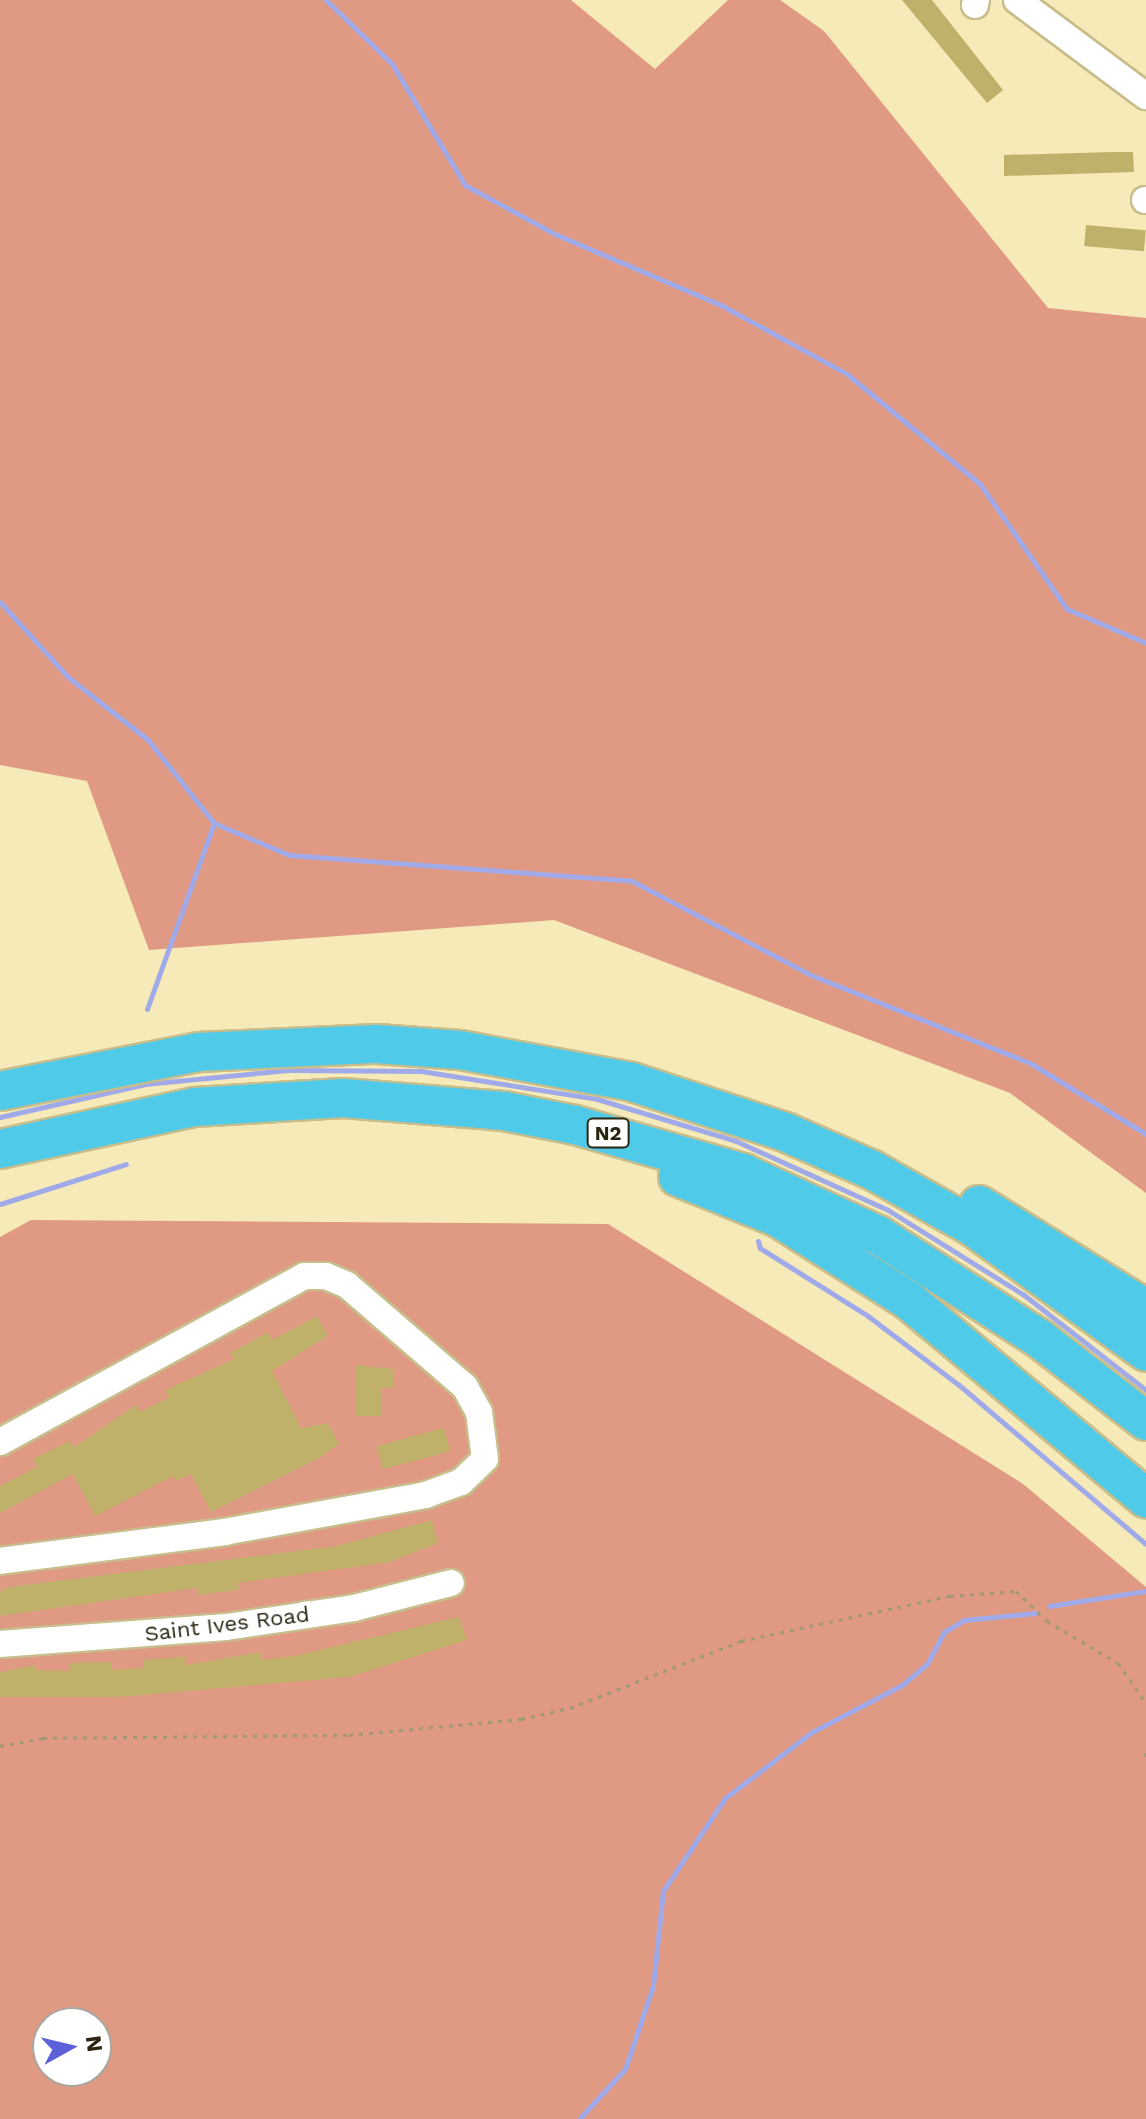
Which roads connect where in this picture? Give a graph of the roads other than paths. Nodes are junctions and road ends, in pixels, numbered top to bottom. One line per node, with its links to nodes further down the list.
1 (1017, 0): 2 (street)
2 (1143, 86)
3 (632, 1082): 4 (highway); 7 (highway); 8 (highway)
4 (0, 1091)
5 (195, 1107): 6 (highway, N2); 9 (highway, N2); 11 (highway)
6 (0, 1149)
7 (1146, 1309)
8 (1146, 1352)
9 (1146, 1421)
10 (0, 1442): 12 (street)
11 (1146, 1498)
12 (0, 1561)
13 (451, 1583): 14 (street, Saint Ives Road)
14 (0, 1644)

